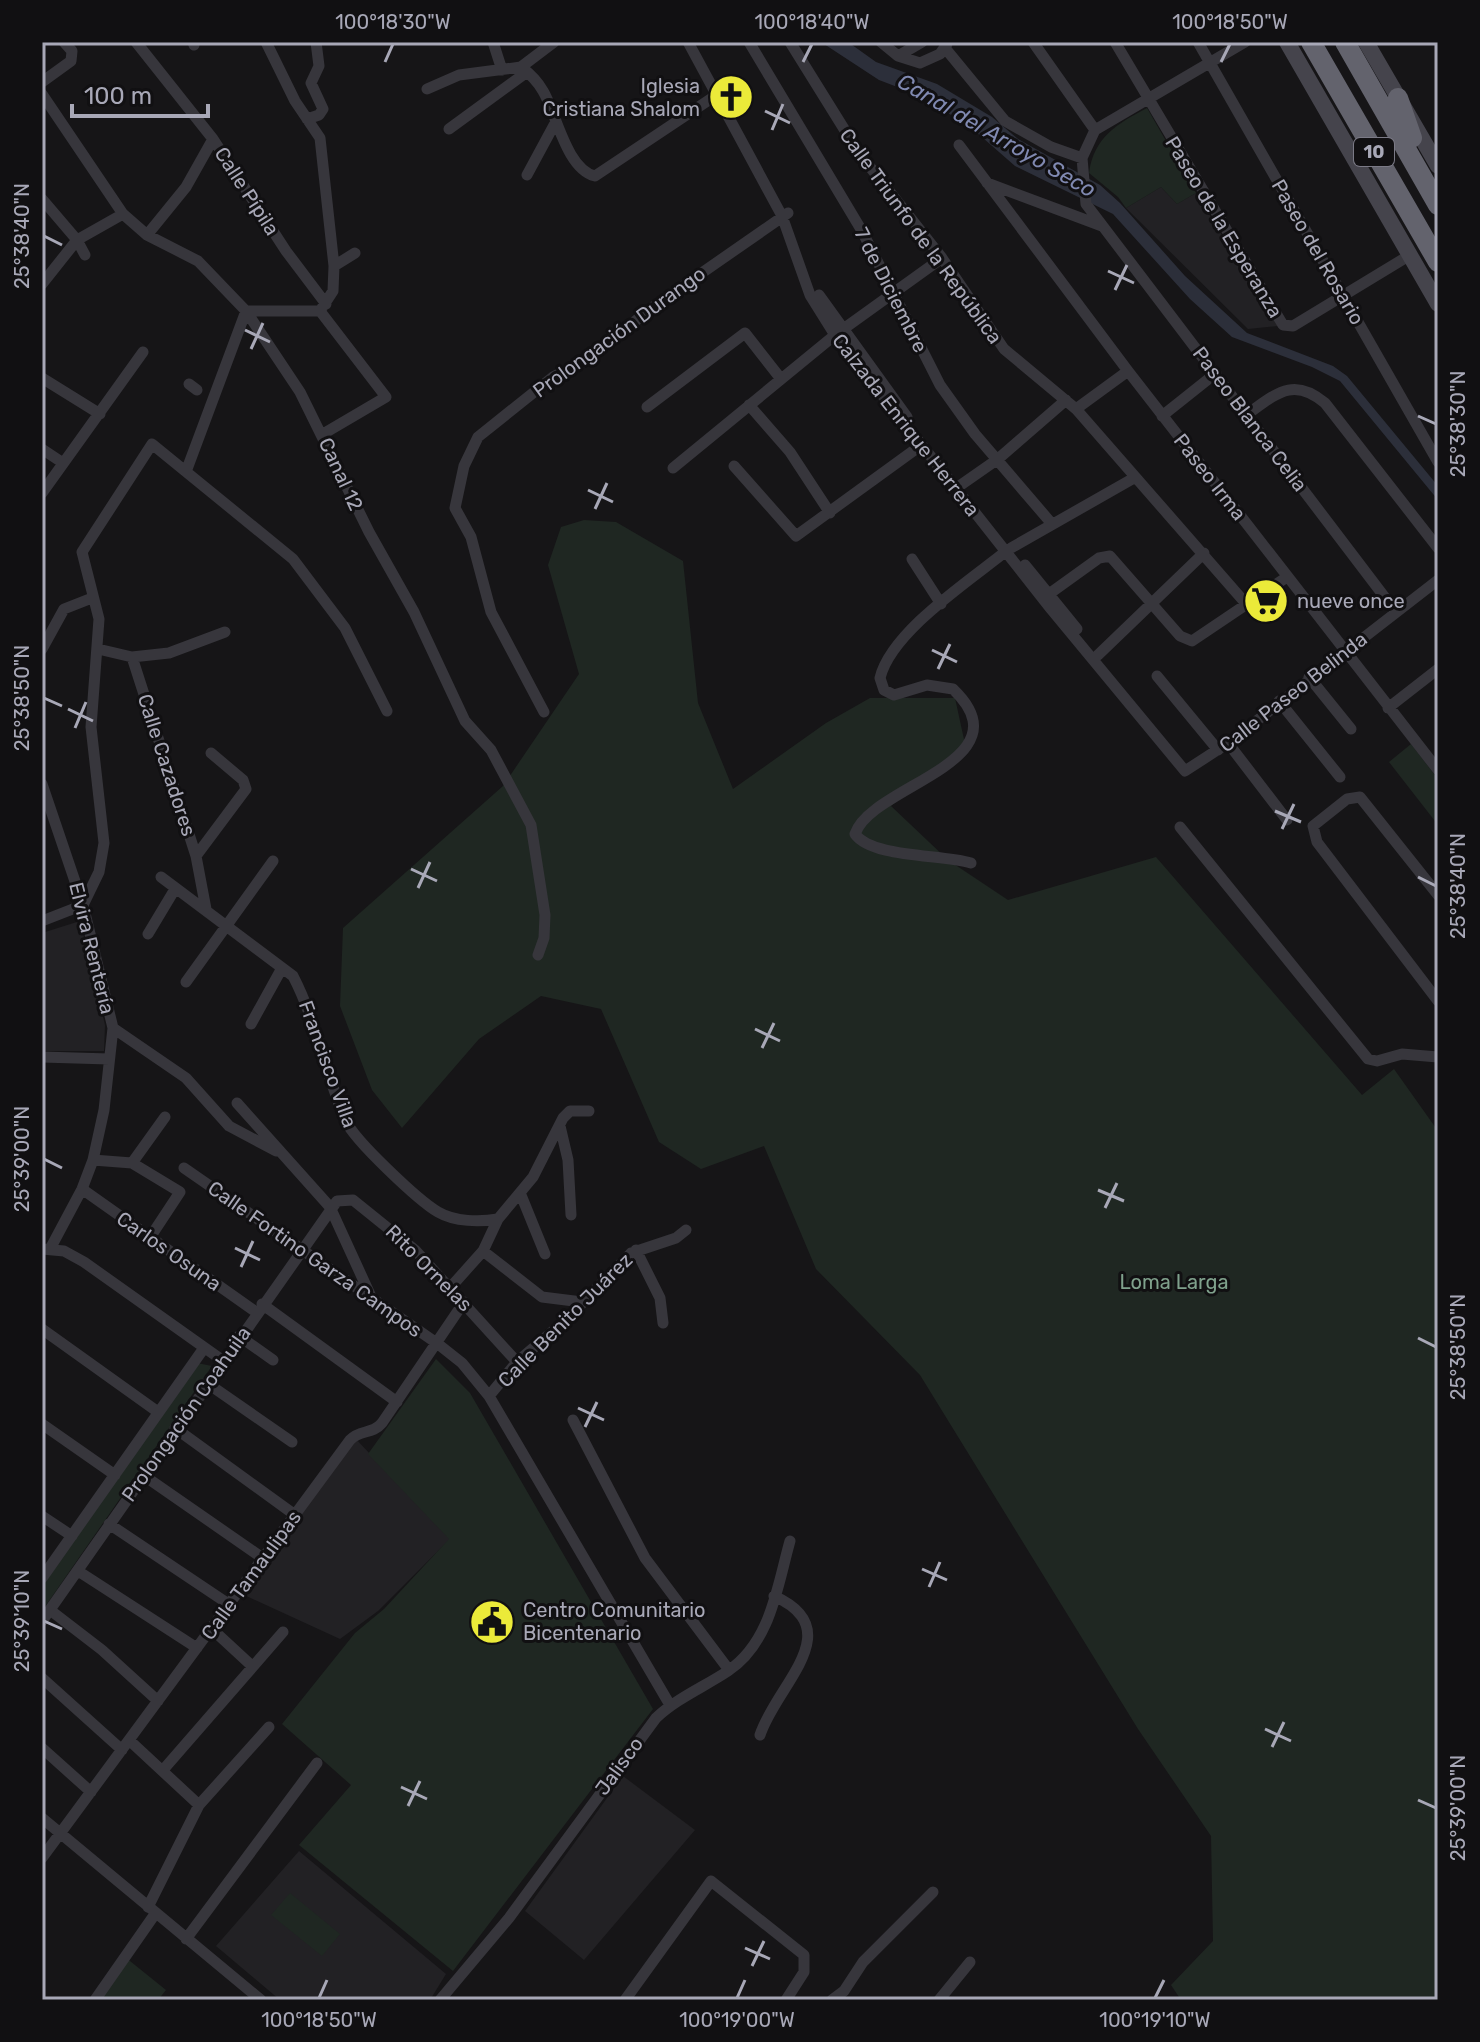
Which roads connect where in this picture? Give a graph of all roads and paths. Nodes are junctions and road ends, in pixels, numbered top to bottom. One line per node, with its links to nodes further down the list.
1 (64, 42): 26 (street)
2 (136, 42): 36 (street, Calle Pípila)
3 (266, 42): 32 (street)
4 (316, 42): 32 (street)
5 (493, 42): 25 (street)
6 (554, 42): 24 (street)
7 (688, 42): 28 (street, Calzada Enrique Herrera)
8 (697, 42): 28 (street, Calzada Enrique Herrera)
9 (749, 42): 57 (street, 7 de Diciembre)
10 (790, 42): 53 (street, Calle Triunfo de la República)
11 (881, 42): 22 (street)
12 (922, 42): 22 (street)
13 (1033, 42): 35 (street)
14 (1115, 42): 30 (street, Paseo de la Esperanza)
15 (1198, 42): 23 (street, Paseo del Rosario)
16 (1245, 42): 23 (street)
17 (1287, 42): 52 (street)
18 (1311, 42): 54 (highway, 10)
19 (1345, 42): 44 (highway, 10)
20 (1366, 42): 31 (street)
21 (946, 45): 22 (street); 38 (street)
22 (898, 56)
23 (1210, 63): 30 (street); 58 (street, Paseo del Rosario)
24 (524, 69): 25 (street); 33 (street); 34 (street)
25 (502, 70): 27 (street)
26 (42, 82)
27 (427, 89)
28 (720, 92): 33 (street); 46 (street, Calzada Enrique Herrera)
29 (42, 94): 45 (street, Canal 12)
30 (1148, 97): 35 (street); 58 (street, Paseo de la Esperanza)
31 (1398, 98): 39 (street); 42 (highway)
32 (307, 119): 55 (street)
33 (554, 125): 40 (street)
34 (449, 129)
35 (1095, 130): 38 (street)
36 (213, 139): 48 (street); 60 (street, Calle Pípila)
37 (959, 145): 41 (street, Paseo Irma)
38 (1081, 162): 47 (street, Paseo Blanca Celia)
39 (1438, 166)
40 (527, 175)
41 (984, 182): 47 (street); 64 (street, Paseo Irma)
42 (1438, 188)
43 (42, 199): 49 (street)
44 (1438, 205)
45 (123, 214): 48 (street, Canal 12); 49 (street)
46 (786, 214): 62 (street, Calzada Enrique Herrera); 113 (street, Prolongación Durango)
47 (1102, 226): 65 (street, Paseo Blanca Celia)
48 (147, 235): 61 (street, Canal 12)
49 (77, 240): 51 (street); 56 (street)
50 (355, 253): 55 (street)
51 (85, 255)
52 (1410, 255): 58 (street, Paseo de la Esperanza); 59 (street)
53 (942, 258): 57 (street); 68 (street, Calle Triunfo de la República)
54 (1438, 262)
55 (334, 266): 60 (street)
56 (42, 284)
57 (893, 291): 62 (street); 78 (street, 7 de Diciembre)
58 (1344, 296): 79 (street, Paseo del Rosario)
59 (1438, 304)
60 (323, 308): 61 (street); 75 (street, Calle Pípila)
61 (246, 311): 75 (street, Canal 12); 83 (street)
62 (839, 332): 67 (street); 76 (street, Calzada Enrique Herrera); 85 (street, Calzada Enrique Herrera)
63 (143, 352): 72 (street)
64 (1128, 371): 71 (street); 74 (street, Paseo Irma)
65 (1216, 373): 73 (street, Paseo Blanca Celia); 74 (street)
66 (42, 378): 72 (street)
67 (781, 379): 69 (street); 70 (street)
68 (1066, 400): 71 (street, Calle Triunfo de la República); 78 (street)
69 (749, 405): 82 (street); 87 (street)
70 (647, 407)
71 (1076, 409): 84 (street, Calle Triunfo de la República)
72 (100, 414): 80 (street)
73 (1246, 415): 89 (street); 100 (street, Paseo Blanca Celia)
74 (1162, 416): 93 (street, Paseo Irma)
75 (323, 434): 134 (street, Canal 12)
76 (920, 446): 85 (street, Calzada Enrique Herrera); 87 (street)
77 (42, 449): 80 (street)
78 (998, 459): 85 (street); 88 (street, 7 de Diciembre)
79 (1438, 462)
80 (63, 463): 86 (street)
81 (734, 466): 87 (street)
82 (673, 468)
83 (187, 469): 96 (street); 112 (street)
84 (1134, 478): 88 (street); 91 (street, Calle Triunfo de la República)
85 (958, 487): 90 (street, Calzada Enrique Herrera)
86 (42, 493)
87 (830, 513)
88 (1052, 524): 90 (street)
89 (1438, 548)
90 (1008, 550): 95 (street, Calzada Enrique Herrera); 97 (street); 118 (street, Calzada Enrique Herrera)
91 (1204, 553): 98 (street); 99 (street, Calle Triunfo de la República)
92 (912, 559): 97 (street)
93 (1287, 577): 99 (street); 104 (street, Paseo Irma)
94 (1438, 580): 100 (street, Calle Paseo Belinda)
95 (1049, 594): 98 (street); 105 (street, Calzada Enrique Herrera)
96 (92, 598): 102 (street); 103 (street)
97 (941, 604): 125 (street)
98 (1151, 604): 99 (street); 105 (street)
99 (1248, 606)
100 (1396, 612): 104 (street, Calle Paseo Belinda)
101 (225, 632): 106 (street)
102 (42, 649)
103 (98, 649): 106 (street); 129 (street)
104 (1344, 651): 109 (street, Calle Paseo Belinda); 111 (street, Paseo Irma)
105 (1098, 655): 118 (street, Calzada Enrique Herrera)
106 (132, 657): 123 (street, Calle Cazadores)
107 (1438, 669): 111 (street)
108 (1157, 676): 115 (street)
109 (1309, 677): 110 (street, Calle Paseo Belinda); 114 (street)
110 (1279, 701): 115 (street, Calle Paseo Belinda); 119 (street)
111 (1388, 708): 117 (street, Paseo Irma)
112 (387, 711)
113 (544, 712)
114 (1351, 729)
115 (1223, 747): 118 (street, Calle Paseo Belinda); 121 (street)
116 (211, 753): 123 (street)
117 (1436, 764)
118 (1188, 770)
119 (1340, 777)
120 (42, 784): 129 (street, Elvira Rentería)
121 (1287, 820)
122 (1180, 827): 141 (street)
123 (196, 856): 130 (street, Calle Cazadores)
124 (273, 861): 132 (street)
125 (971, 863)
126 (161, 877): 127 (street)
127 (175, 889): 130 (street); 133 (street)
128 (1438, 895): 137 (street)
129 (83, 905): 131 (street); 139 (street, Elvira Rentería)
130 (206, 909): 132 (street)
131 (42, 921)
132 (228, 928): 135 (street); 136 (street)
133 (148, 934)
134 (538, 955)
135 (282, 968): 138 (street); 155 (street, Francisco Villa)
136 (186, 982)
137 (1438, 1001)
138 (251, 1024)
139 (113, 1028): 142 (street, Elvira Rentería); 147 (street)
140 (42, 1057): 142 (street)
141 (1438, 1057)
142 (109, 1059): 148 (street, Elvira Rentería)
143 (237, 1103): 147 (street)
144 (589, 1111): 146 (street)
145 (165, 1117): 149 (street)
146 (560, 1126): 152 (street); 154 (street)
147 (280, 1153): 153 (street)
148 (93, 1160): 149 (street); 151 (street, Elvira Rentería)
149 (132, 1163): 157 (street)
150 (189, 1171): 159 (street, Calle Fortino Garza Campos)
151 (82, 1189): 157 (street, Carlos Osuna); 158 (street, Elvira Rentería)
152 (521, 1195): 155 (street); 162 (street)
153 (330, 1207): 159 (street, Prolongación Coahuila); 163 (street, Rito Ornelas); 164 (street)
154 (571, 1215)
155 (498, 1219): 161 (street)
156 (686, 1230): 160 (street, Calle Benito Juárez)
157 (151, 1236): 167 (street, Carlos Osuna)
158 (46, 1249): 172 (street)
159 (301, 1250): 164 (street, Calle Fortino Garza Campos); 167 (street, Prolongación Coahuila)
160 (636, 1250): 166 (street, Calle Benito Juárez); 168 (street)
161 (483, 1251): 163 (street); 166 (street)
162 (545, 1254)
163 (449, 1289): 165 (street, Rito Ornelas)
164 (373, 1301): 171 (street, Calle Fortino Garza Campos)
165 (464, 1302): 171 (street, Calle Tamaulipas); 175 (street, Rito Ornelas)
166 (582, 1302): 175 (street, Calle Benito Juárez)
167 (259, 1308): 170 (street, Prolongación Coahuila); 178 (street, Carlos Osuna)
168 (663, 1323)
169 (42, 1329): 179 (street)
170 (239, 1336): 173 (street, Prolongación Coahuila); 174 (street)
171 (438, 1344): 177 (street, Calle Fortino Garza Campos); 178 (street, Calle Tamaulipas)
172 (204, 1348): 173 (street); 179 (street)
173 (222, 1360): 176 (street, Prolongación Coahuila)
174 (273, 1360)
175 (517, 1362): 177 (street, Calle Benito Juárez)
176 (207, 1383): 182 (street, Prolongación Coahuila); 183 (street)
177 (489, 1396): 205 (street, Calle Fortino Garza Campos)
178 (397, 1402): 186 (street, Calle Tamaulipas)
179 (158, 1412): 184 (street)
180 (573, 1420): 202 (street)
181 (42, 1424): 184 (street)
182 (175, 1428): 185 (street, Prolongación Coahuila); 186 (street)
183 (292, 1442)
184 (115, 1475): 189 (street)
185 (143, 1475): 188 (street, Prolongación Coahuila); 191 (street)
186 (295, 1515): 191 (street, Calle Tamaulipas)
187 (42, 1516): 189 (street)
188 (109, 1524): 192 (street, Prolongación Coahuila); 195 (street)
189 (72, 1536): 193 (street)
190 (790, 1541): 194 (street, Jalisco)
191 (264, 1559): 195 (street, Calle Tamaulipas)
192 (78, 1571): 196 (street, Prolongación Coahuila); 200 (street)
193 (42, 1578)
194 (774, 1596): 202 (street, Jalisco); 207 (street)
195 (230, 1605): 198 (street, Calle Tamaulipas)
196 (50, 1610): 197 (street, Prolongación Coahuila); 204 (street)
197 (42, 1621)
198 (212, 1629): 200 (street, Calle Tamaulipas); 201 (street)
199 (283, 1632): 201 (street)
200 (197, 1648): 204 (street, Calle Tamaulipas)
201 (252, 1666): 211 (street)
202 (729, 1670): 205 (street, Jalisco)
203 (42, 1678): 208 (street)
204 (158, 1701): 208 (street, Calle Tamaulipas)
205 (670, 1705): 223 (street, Jalisco)
206 (269, 1727): 213 (street)
207 (760, 1735)
208 (126, 1745): 211 (street); 212 (street, Calle Tamaulipas)
209 (42, 1748): 212 (street)
210 (317, 1763): 219 (street)
211 (163, 1770): 213 (street)
212 (91, 1792): 215 (street, Calle Tamaulipas)
213 (199, 1805): 218 (street)
214 (42, 1818): 215 (street)
215 (60, 1834): 216 (street, Calle Tamaulipas); 218 (street)
216 (42, 1858)
217 (933, 1892): 226 (street)
218 (152, 1910): 219 (street); 221 (street)
219 (186, 1939): 222 (street)
220 (970, 1962): 227 (street)
221 (95, 2000)
222 (261, 2000)
223 (440, 2000)
224 (625, 2000): 225 (street)
225 (786, 2000)
226 (832, 2000)
227 (939, 2000)

